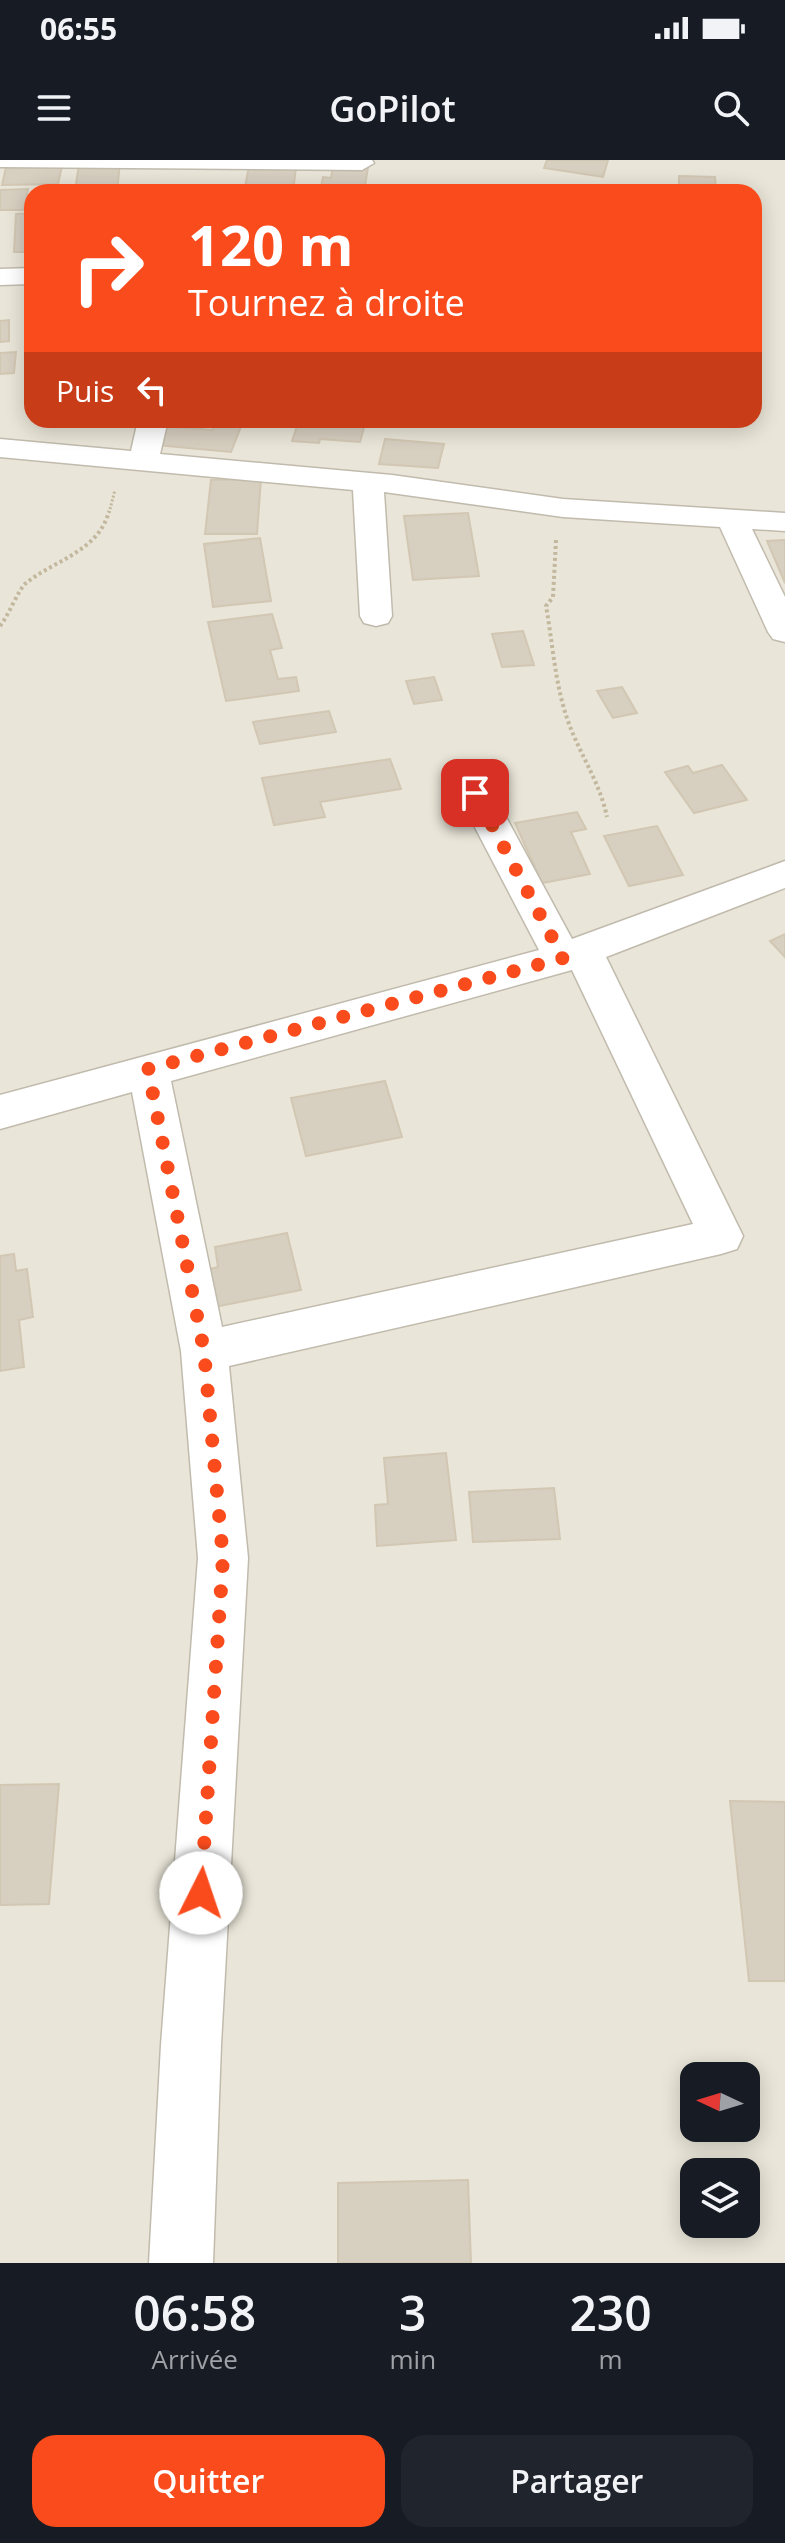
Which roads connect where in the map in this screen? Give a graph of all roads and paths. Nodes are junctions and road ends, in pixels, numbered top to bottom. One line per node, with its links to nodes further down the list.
1 (0, 160): 2 (street)
2 (205, 161): 3 (street); 4 (street)
3 (362, 163)
4 (201, 184)
5 (24, 276): 6 (street)
6 (0, 277)
7 (151, 428): 9 (street)
8 (0, 448): 9 (street)
9 (144, 461): 11 (street)
10 (116, 479): 16 (path)
11 (368, 482): 12 (street); 15 (street)
12 (563, 508): 13 (street); 19 (path)
13 (733, 521): 14 (street); 17 (street)
14 (785, 522)
15 (376, 616)
16 (0, 626)
17 (785, 632)
18 (475, 793): 21 (street)
19 (607, 817)
20 (785, 874): 21 (street)
21 (573, 955): 22 (street); 24 (street)
22 (148, 1069): 23 (street); 24 (street)
23 (0, 1112)
24 (204, 1351): 25 (street)
25 (181, 2263)

